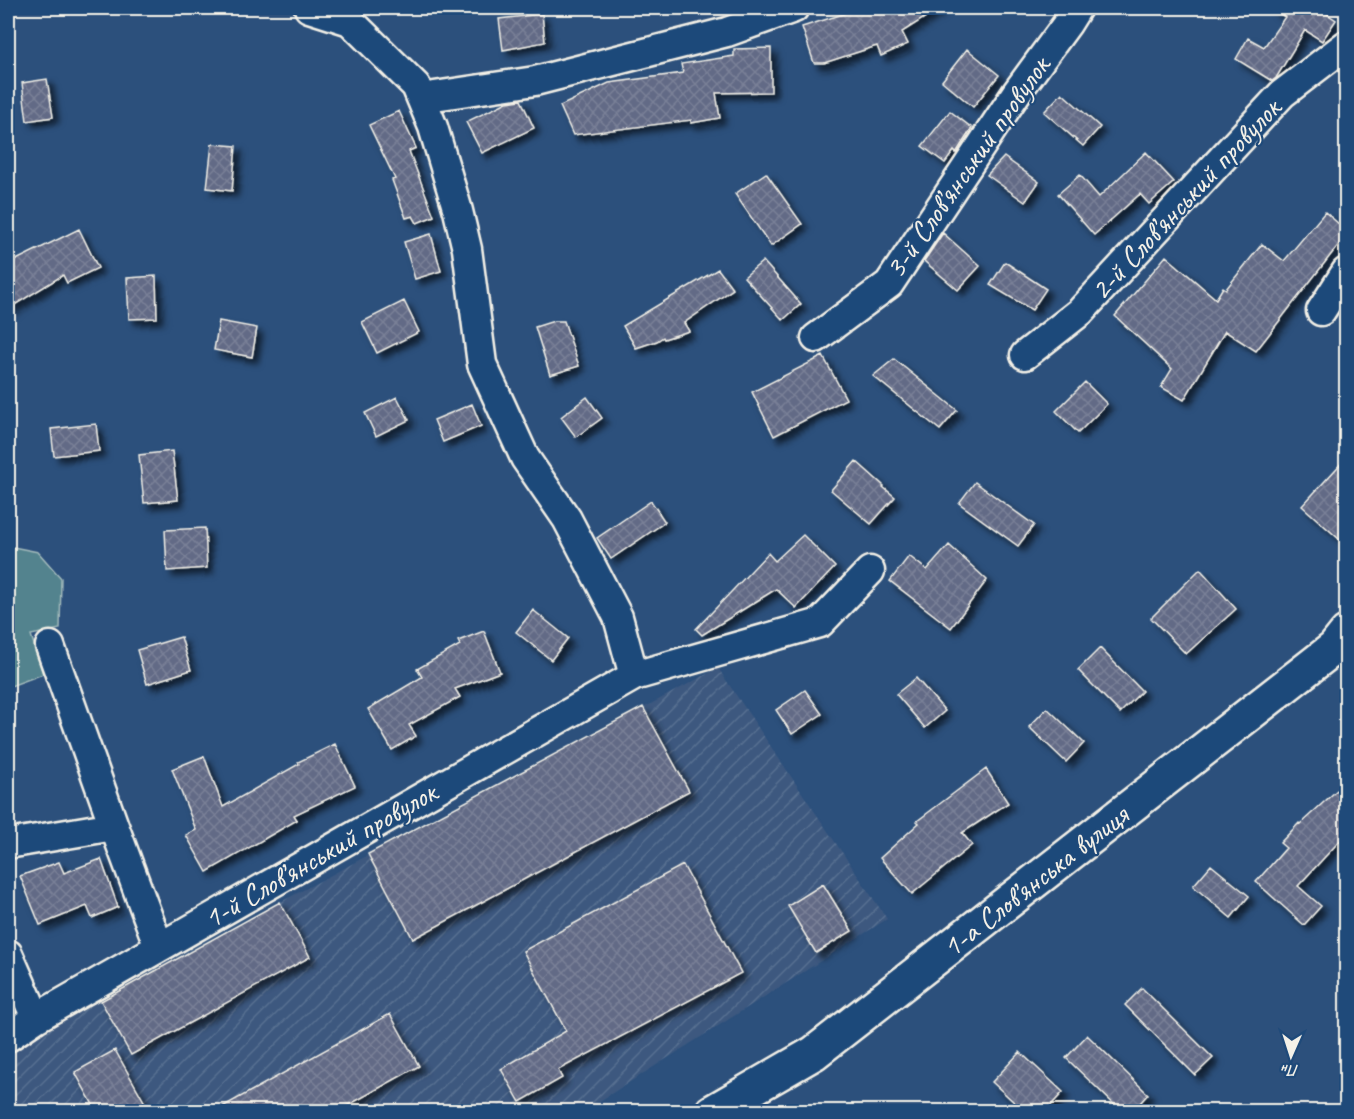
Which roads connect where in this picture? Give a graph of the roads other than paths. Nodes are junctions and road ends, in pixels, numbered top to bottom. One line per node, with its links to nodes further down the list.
1 (309, 8): 5 (street)
2 (794, 8): 5 (street)
3 (1077, 8): 8 (street, 3-й Слов’янський провулок)
4 (1347, 45): 9 (street, 2-й Слов’янський провулок)
5 (421, 98): 13 (street)
6 (1347, 272): 7 (street)
7 (1321, 311)
8 (816, 338)
9 (1025, 355)
10 (870, 571): 13 (street, 1-й Слов’янський провулок)
11 (1347, 633): 20 (street, 1-а Слов’янська вулиця)
12 (50, 646): 14 (street)
13 (634, 676): 16 (street, 1-й Слов’янський провулок)
14 (114, 826): 15 (street); 16 (street)
15 (8, 844)
16 (159, 947): 18 (street, 1-й Слов’янський провулок)
17 (8, 954): 18 (street)
18 (36, 1018): 19 (street, 1-й Слов’янський провулок)
19 (8, 1037)
20 (712, 1112)

